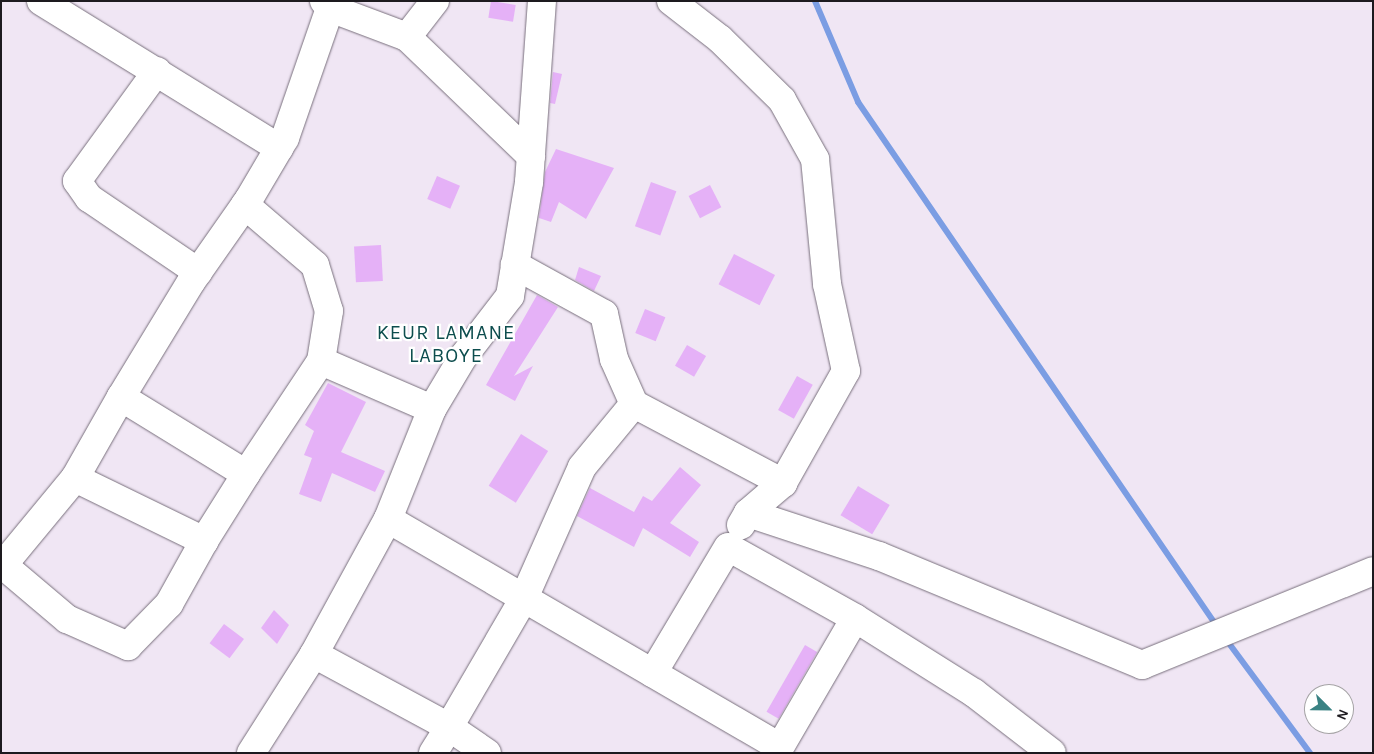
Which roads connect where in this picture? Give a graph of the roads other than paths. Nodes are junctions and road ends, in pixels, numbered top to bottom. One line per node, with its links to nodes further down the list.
1 (41, 1): 7 (street)
2 (435, 1): 6 (street)
3 (542, 1): 9 (street)
4 (671, 1): 19 (street)
5 (327, 4): 6 (street); 8 (street)
6 (407, 37): 9 (street)
7 (158, 71): 8 (street); 12 (street)
8 (279, 148): 10 (street)
9 (531, 156): 11 (street)
10 (245, 205): 12 (street); 13 (street)
11 (515, 265): 15 (street); 16 (street)
12 (198, 272): 14 (street)
13 (321, 361): 16 (street); 17 (street)
14 (121, 397): 17 (street); 18 (street)
15 (634, 404): 19 (street); 25 (street)
16 (432, 409): 21 (street)
17 (246, 474): 22 (street)
18 (75, 478): 22 (street); 22 (street)
19 (783, 483): 20 (street)
20 (748, 512): 23 (street); 24 (street)
21 (388, 519): 25 (street); 27 (street)
22 (204, 541)
23 (728, 547): 26 (street); 28 (street)
24 (1373, 571)
25 (524, 598): 28 (street); 29 (street)
26 (855, 618): 30 (street); 34 (street)
27 (314, 654): 29 (street); 31 (street)
28 (653, 673): 30 (street)
29 (449, 727): 32 (street); 33 (street)
30 (782, 750)
31 (251, 753)
32 (433, 753)
33 (487, 753)
34 (1052, 753)

